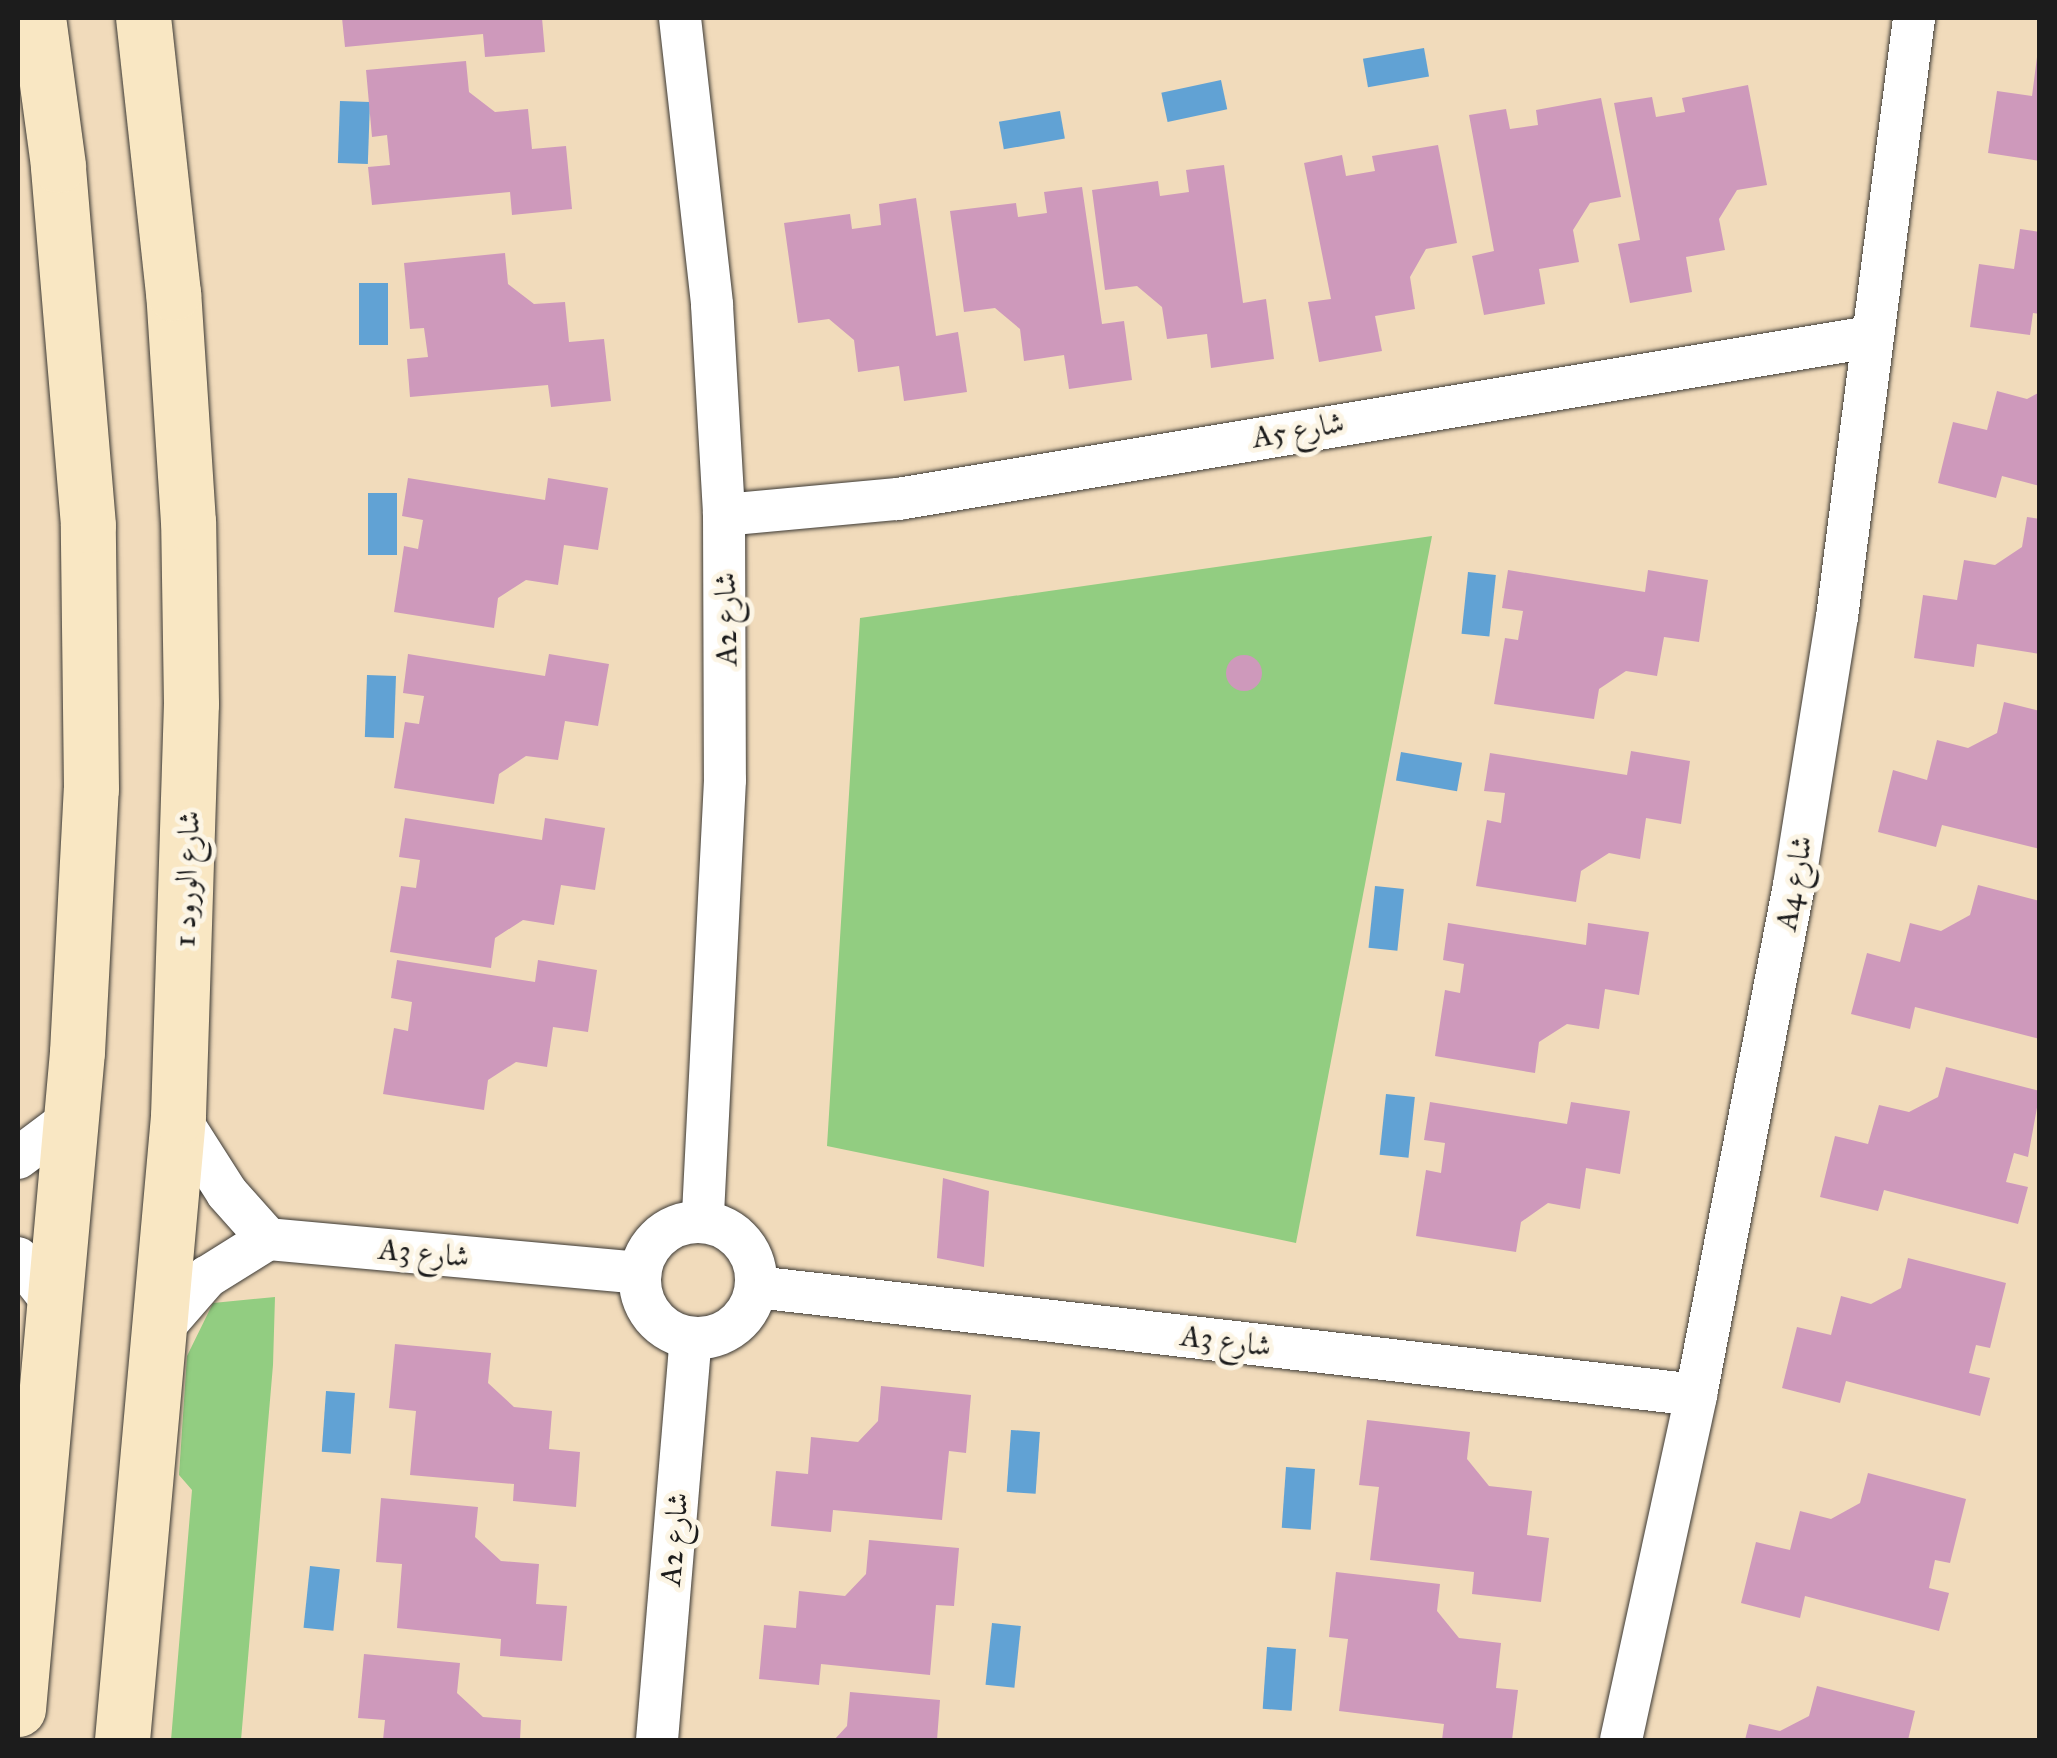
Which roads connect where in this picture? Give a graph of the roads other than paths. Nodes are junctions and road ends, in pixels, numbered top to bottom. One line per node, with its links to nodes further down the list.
1 (38, 18): 8 (street)
2 (143, 18): 7 (street, شارع الورود 1)
3 (680, 18): 6 (street, A2 شارع)
4 (1914, 18): 5 (street, A4 شارع)
5 (1870, 336): 6 (street, A5 شارع); 18 (street, A4 شارع)
6 (724, 515): 10 (street, A2 شارع)
7 (178, 1116): 11 (street); 16 (street, شارع الورود 1)
8 (70, 1120): 9 (street); 15 (street)
9 (18, 1158)
10 (703, 1221): 13 (street); 14 (street)
11 (268, 1239): 13 (street, A3 شارع); 16 (street)
12 (18, 1258): 15 (street)
13 (640, 1272): 17 (street)
14 (756, 1286): 17 (street); 18 (street, A3 شارع)
15 (52, 1300): 19 (street)
16 (160, 1331): 20 (street, شارع الورود 1)
17 (691, 1338): 21 (street, A2 شارع)
18 (1696, 1395): 22 (street, A4 شارع)
19 (18, 1710)
20 (122, 1740)
21 (656, 1740)
22 (1622, 1740)

